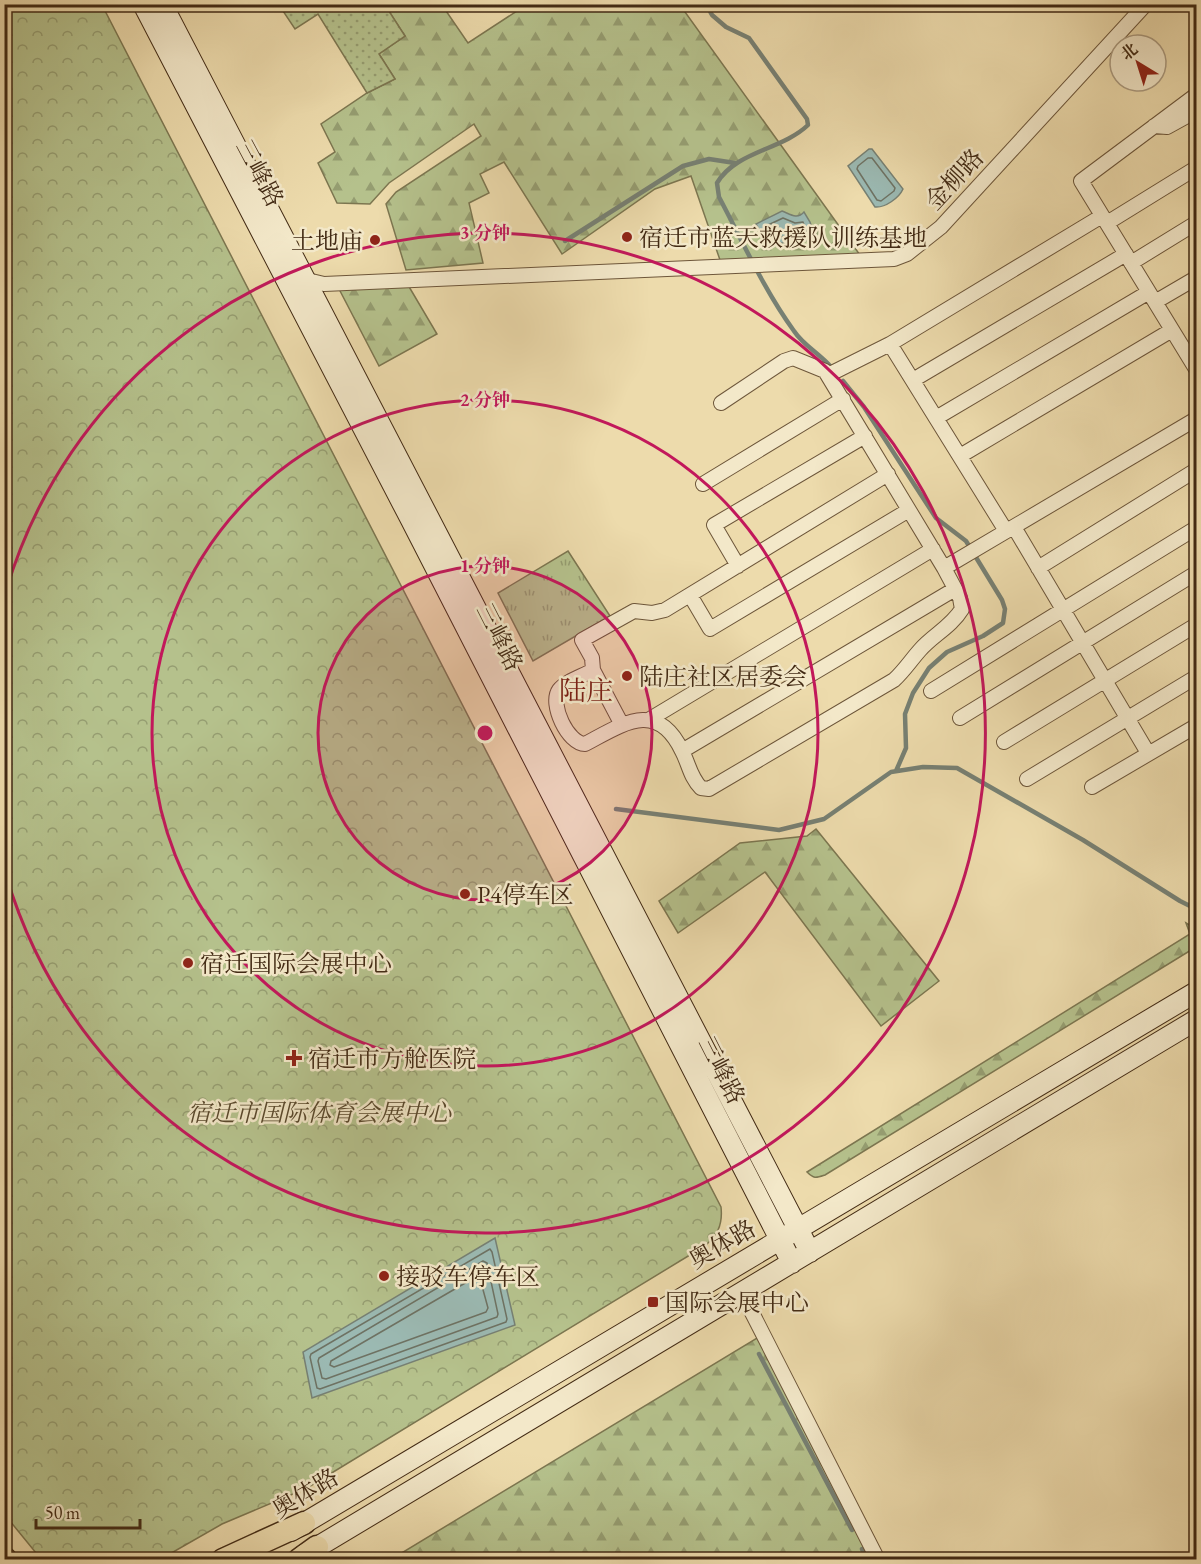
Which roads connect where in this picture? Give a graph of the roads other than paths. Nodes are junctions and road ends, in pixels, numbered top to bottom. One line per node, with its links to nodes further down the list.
1 (143, 4): 54 (main road, 三峰路)
2 (162, 4): 12 (main road, 三峰路)
3 (1146, 4): 12 (street, 金柳路)
4 (1197, 95): 6 (street)
5 (1197, 111): 6 (street)
6 (1154, 126): 8 (street)
7 (1197, 168): 8 (street)
8 (1105, 220): 10 (street); 15 (street)
9 (1197, 223): 10 (street)
10 (1128, 258): 13 (street); 19 (street)
11 (1197, 278): 13 (street)
12 (307, 280): 54 (main road, 三峰路)
13 (1152, 297): 14 (street); 22 (street)
14 (1172, 330): 16 (street); 25 (street)
15 (891, 344): 18 (street); 19 (street)
16 (1190, 346): 17 (street)
17 (1197, 369)
18 (828, 375): 20 (street); 21 (street)
19 (913, 380): 22 (street)
20 (843, 399): 24 (street); 28 (street)
21 (721, 403)
22 (936, 418): 25 (street)
23 (1197, 419): 31 (street)
24 (865, 436): 27 (street); 33 (street)
25 (960, 456): 31 (street)
26 (1197, 470): 35 (street)
27 (888, 474): 29 (street); 33 (street)
28 (703, 484)
29 (909, 510): 32 (street); 38 (street)
30 (1197, 528): 39 (street)
31 (1010, 529): 34 (street); 35 (street)
32 (933, 549): 34 (street); 47 (street)
33 (738, 566): 38 (street)
34 (944, 568): 37 (street)
35 (1038, 568): 39 (street)
36 (1197, 573): 41 (street)
37 (955, 589): 53 (street); 53 (street)
38 (690, 595): 42 (street)
39 (1063, 610): 41 (street); 45 (street)
40 (1197, 625): 44 (street)
41 (1083, 643): 44 (street); 46 (street)
42 (593, 670): 49 (street); 51 (street)
43 (1197, 677): 48 (street)
44 (1105, 681): 48 (street); 52 (street)
45 (930, 691)
46 (960, 718)
47 (650, 719): 49 (street); 53 (street)
48 (1127, 719): 55 (street); 56 (street)
49 (622, 725): 51 (street)
50 (1197, 726): 55 (street)
51 (567, 730): 54 (street)
52 (1004, 742)
53 (682, 751)
54 (540, 753): 60 (main road, 三峰路); 61 (main road, 三峰路)
55 (1148, 753): 57 (street)
56 (1027, 779)
57 (1092, 787)
58 (1197, 992): 60 (main road, 奥体路)
59 (1197, 1020): 62 (main road)
60 (798, 1229): 61 (main road, 奥体路); 62 (main road, 三峰路)
61 (780, 1240): 63 (main road, 三峰路); 65 (main road, 奥体路)
62 (810, 1252): 63 (main road)
63 (792, 1263): 64 (main road)
64 (742, 1293): 66 (main road); 69 (street)
65 (304, 1523): 67 (main road); 68 (main road, 奥体路)
66 (304, 1555)
67 (223, 1560)
68 (243, 1560)
69 (878, 1560)

